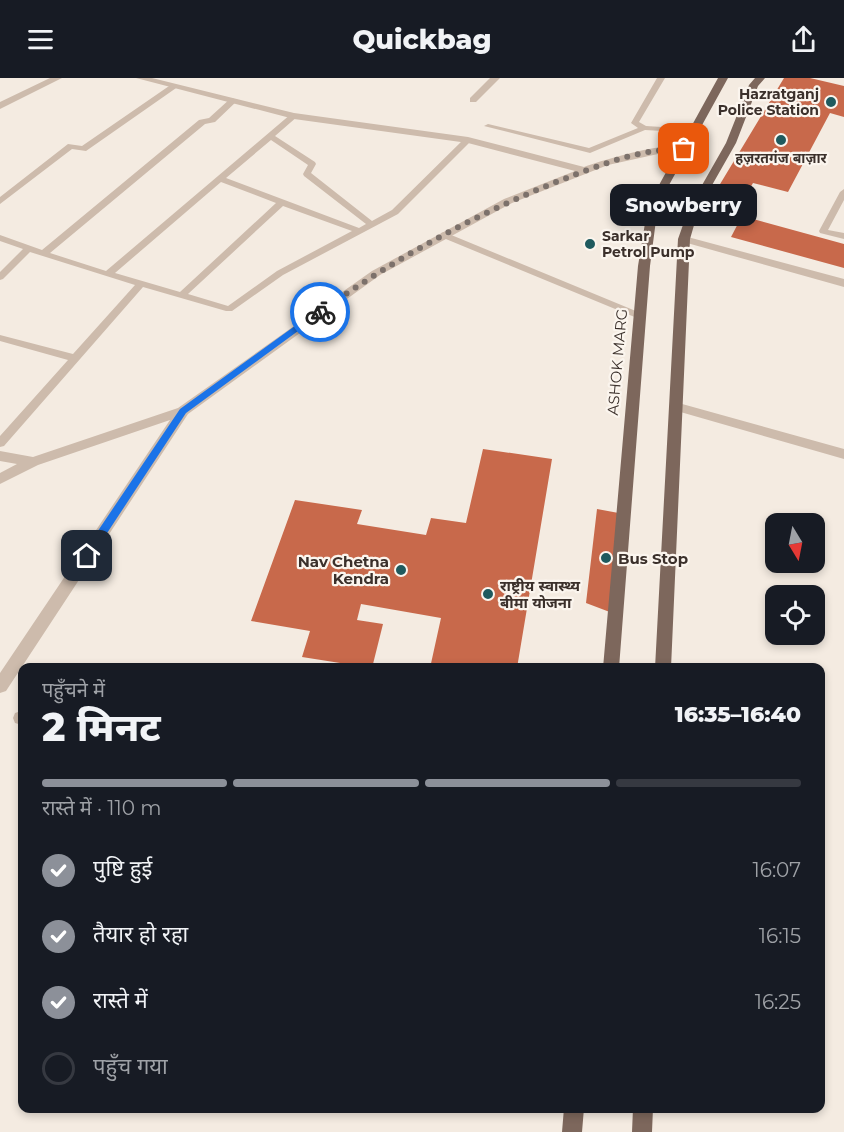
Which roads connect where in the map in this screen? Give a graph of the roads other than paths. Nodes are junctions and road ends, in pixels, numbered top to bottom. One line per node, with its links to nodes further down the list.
1 (57, 78): 10 (street)
2 (141, 78): 7 (street)
3 (495, 78): 9 (street)
4 (661, 78): 13 (lane)
5 (723, 78): 14 (main road, ASHOK MARG)
6 (760, 78): 28 (main road)
7 (175, 86): 8 (street); 21 (lane)
8 (234, 100): 11 (street); 30 (lane)
9 (473, 100)
10 (0, 106)
11 (294, 116): 15 (lane); 16 (street)
12 (488, 126): 13 (lane)
13 (644, 128): 14 (lane)
14 (694, 131): 17 (main road, ASHOK MARG)
15 (270, 136): 19 (lane); 23 (lane)
16 (468, 140): 18 (street); 23 (lane)
17 (684, 149): 18 (street); 36 (main road, ASHOK MARG)
18 (586, 171): 25 (street)
19 (220, 178): 22 (lane); 31 (lane)
20 (844, 192): 26 (lane)
21 (0, 201)
22 (282, 202): 24 (lane); 35 (lane)
23 (372, 225): 24 (lane)
24 (359, 231): 35 (lane)
25 (444, 236): 36 (lane); 40 (street)
26 (844, 236)
27 (0, 238): 29 (lane)
28 (684, 239): 34 (street); 39 (main road)
29 (28, 248): 30 (lane); 32 (lane)
30 (44, 253): 31 (lane)
31 (108, 273): 33 (lane)
32 (0, 276)
33 (141, 283): 35 (lane); 38 (lane)
34 (844, 284)
35 (182, 295)
36 (640, 316): 46 (main road, ASHOK MARG)
37 (0, 338): 38 (lane)
38 (74, 358): 41 (lane)
39 (675, 406): 42 (street); 47 (main road)
40 (183, 411): 44 (street); 48 (street)
41 (0, 443)
42 (844, 454)
43 (0, 456): 44 (street)
44 (33, 462): 45 (street)
45 (0, 479)
46 (611, 663)
47 (663, 663)
48 (0, 686)
49 (573, 1113): 51 (main road)
50 (643, 1113): 52 (main road)
51 (572, 1132)
52 (642, 1132)

